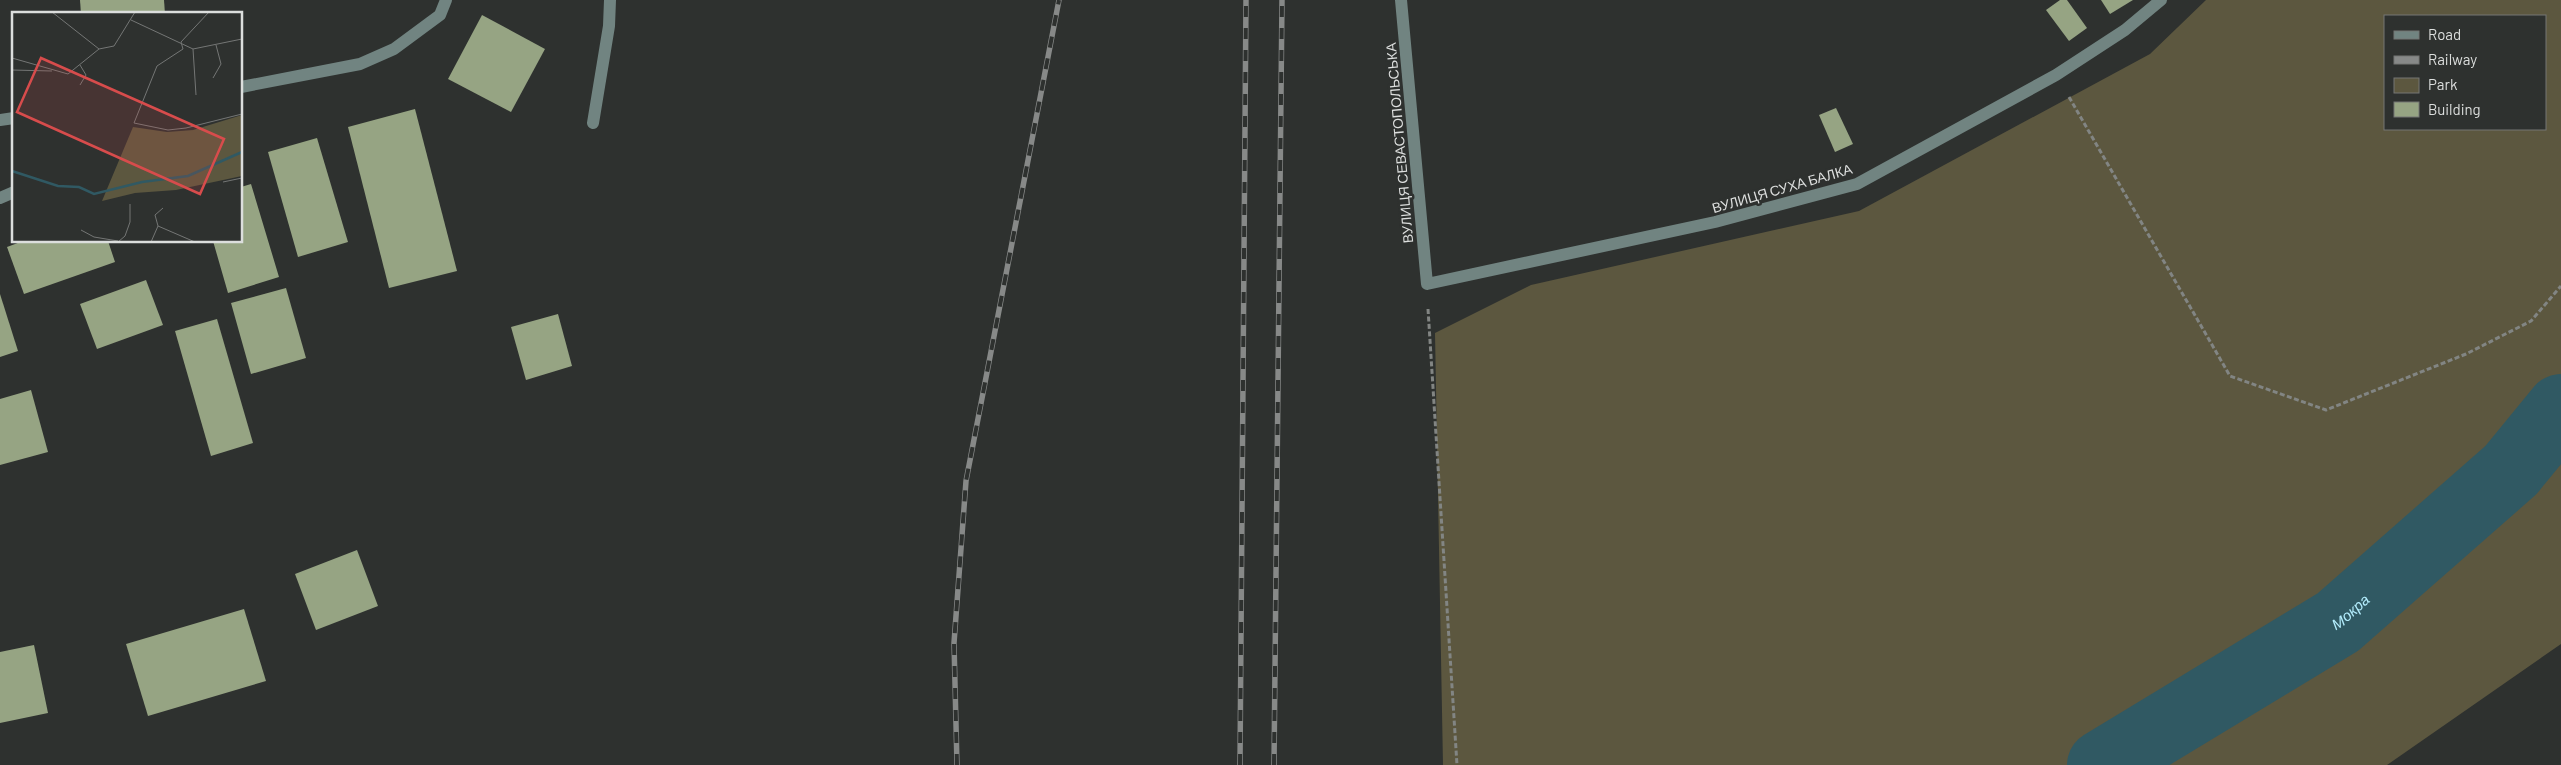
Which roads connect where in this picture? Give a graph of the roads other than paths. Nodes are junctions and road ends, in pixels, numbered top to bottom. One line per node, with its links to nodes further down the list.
1 (446, 0): 5 (street)
2 (610, 0): 6 (street)
3 (1401, 0): 9 (street, ВУЛИЦЯ СЕВАСТОПОЛЬСЬКА)
4 (2161, 0): 9 (street, ВУЛИЦЯ СУХА БАЛКА)
5 (242, 87)
6 (593, 122)
7 (12, 193): 8 (street)
8 (0, 198)
9 (1427, 284)

